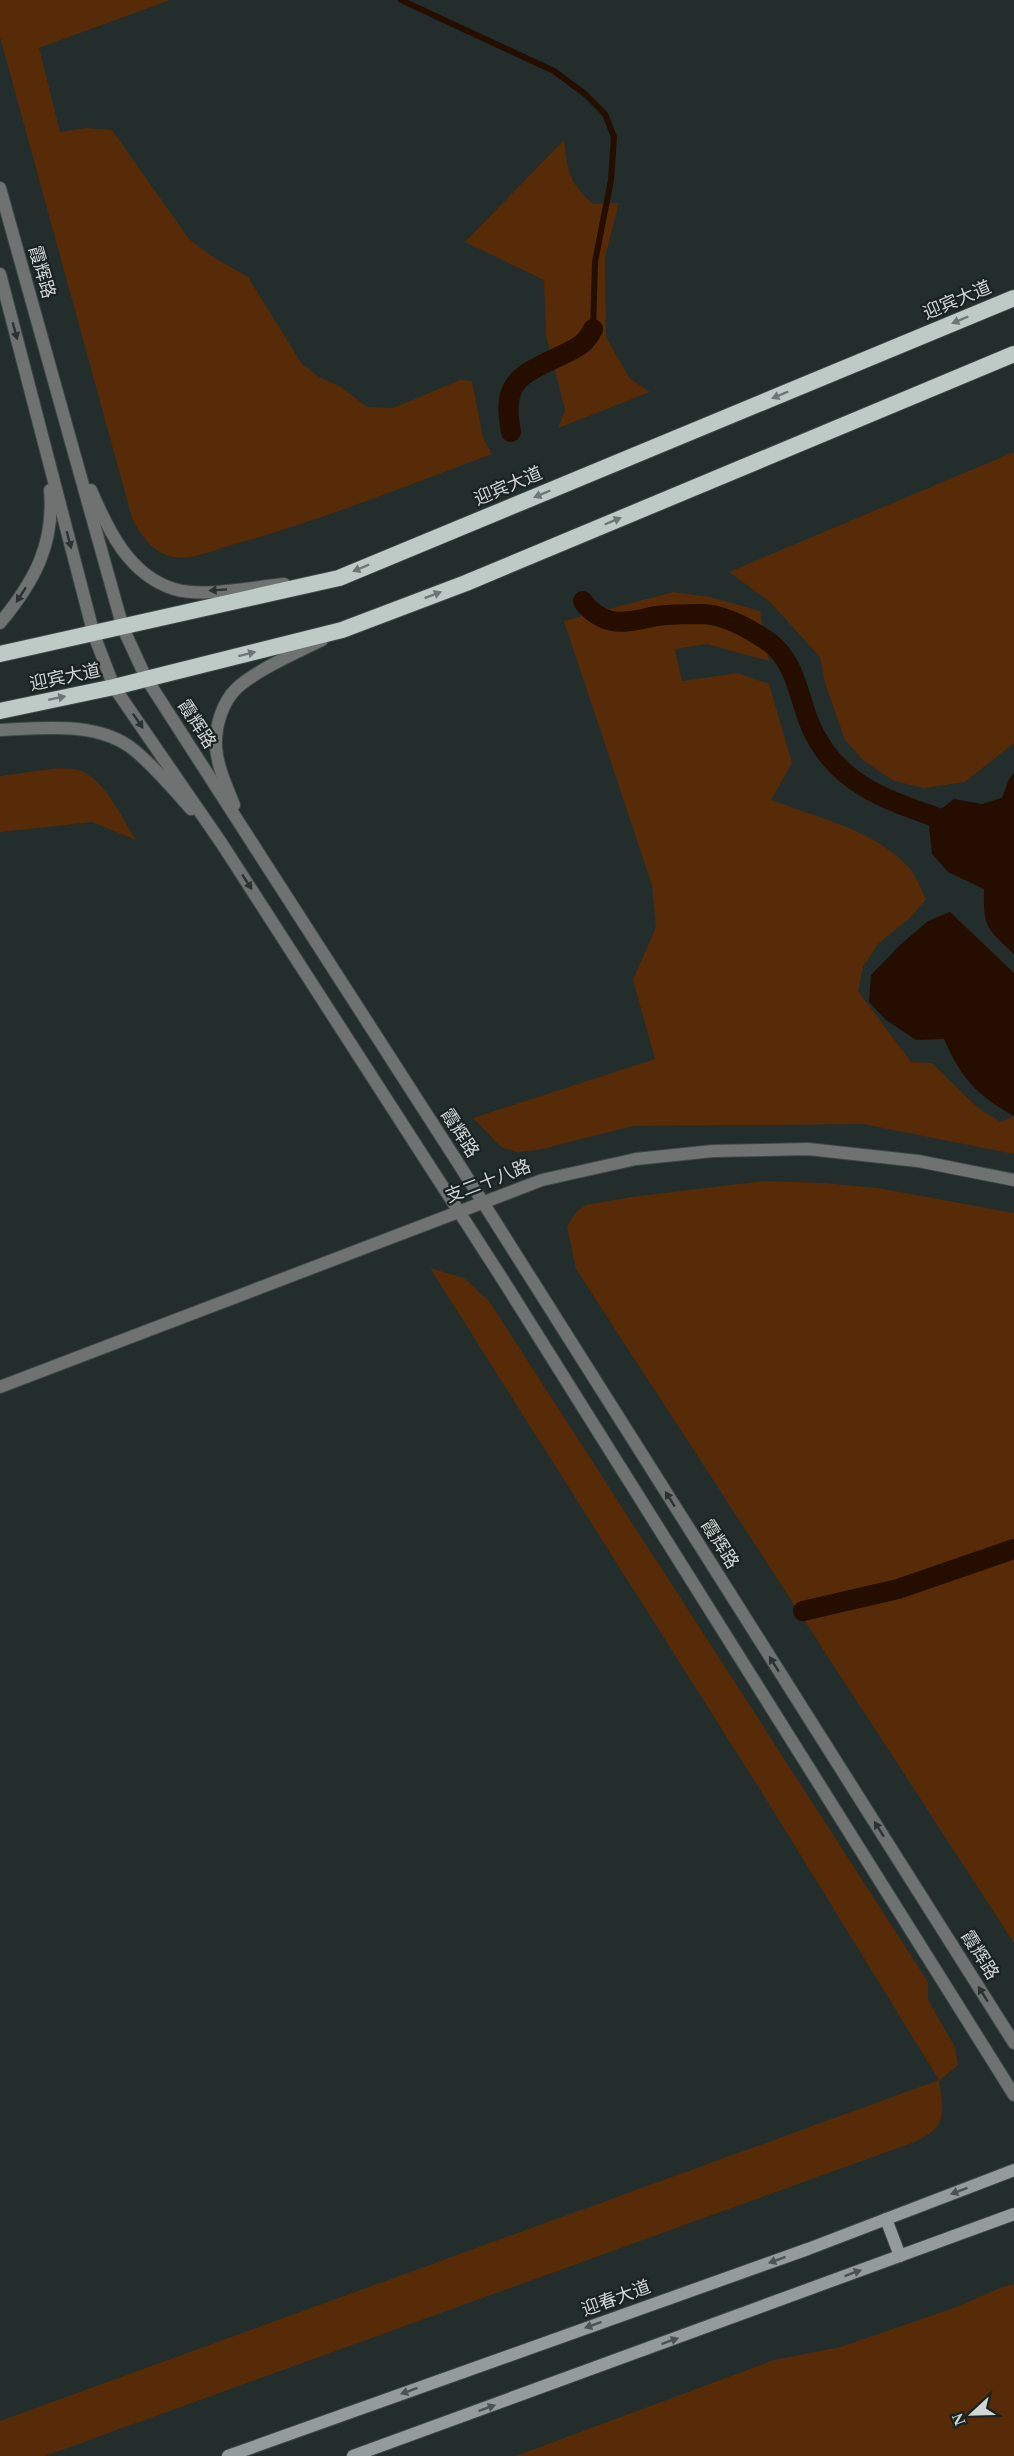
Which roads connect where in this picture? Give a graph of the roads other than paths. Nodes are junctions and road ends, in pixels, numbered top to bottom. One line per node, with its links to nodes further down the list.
1 (0, 188): 5 (street, 霞辉路)
2 (0, 274): 6 (street, one-way to 6)
3 (1014, 298): 7 (highway, 迎宾大道, one-way to 7)
4 (1014, 354): 10 (highway, 迎宾大道, one-way to 4)
5 (73, 449): 7 (street, one-way to 5); 9 (street, 霞辉路)
6 (48, 459): 8 (street, one-way to 8); 11 (street, one-way to 11)
7 (339, 578): 9 (highway, 迎宾大道)
8 (0, 623)
9 (123, 628): 11 (highway, 迎宾大道); 13 (street, 霞辉路)
10 (342, 630): 13 (highway, 迎宾大道, one-way to 10); 17 (street)
11 (94, 635): 12 (highway, 迎宾大道); 14 (street)
12 (0, 654)
13 (146, 678): 14 (highway, 迎宾大道); 17 (street, 霞辉路)
14 (114, 687): 15 (highway, 迎宾大道, one-way to 14); 18 (street, one-way to 18)
15 (0, 711)
16 (0, 730): 18 (street)
17 (244, 831): 20 (street, 霞辉路)
18 (222, 844): 21 (street, one-way to 21)
19 (1014, 1180): 20 (street, 支二十八路)
20 (483, 1202): 21 (street, 支二十八路); 23 (street, 霞辉路, one-way to 20)
21 (458, 1212): 22 (street, 支二十八路); 24 (street)
22 (0, 1387)
23 (1014, 2043)
24 (1014, 2095)
25 (1014, 2170): 27 (main road, 迎春大道, one-way to 27)
26 (1014, 2214): 28 (main road)
27 (886, 2219): 28 (main road); 29 (main road, 迎春大道, one-way to 29)
28 (900, 2256): 30 (main road, one-way to 28)
29 (228, 2456)
30 (353, 2456)

